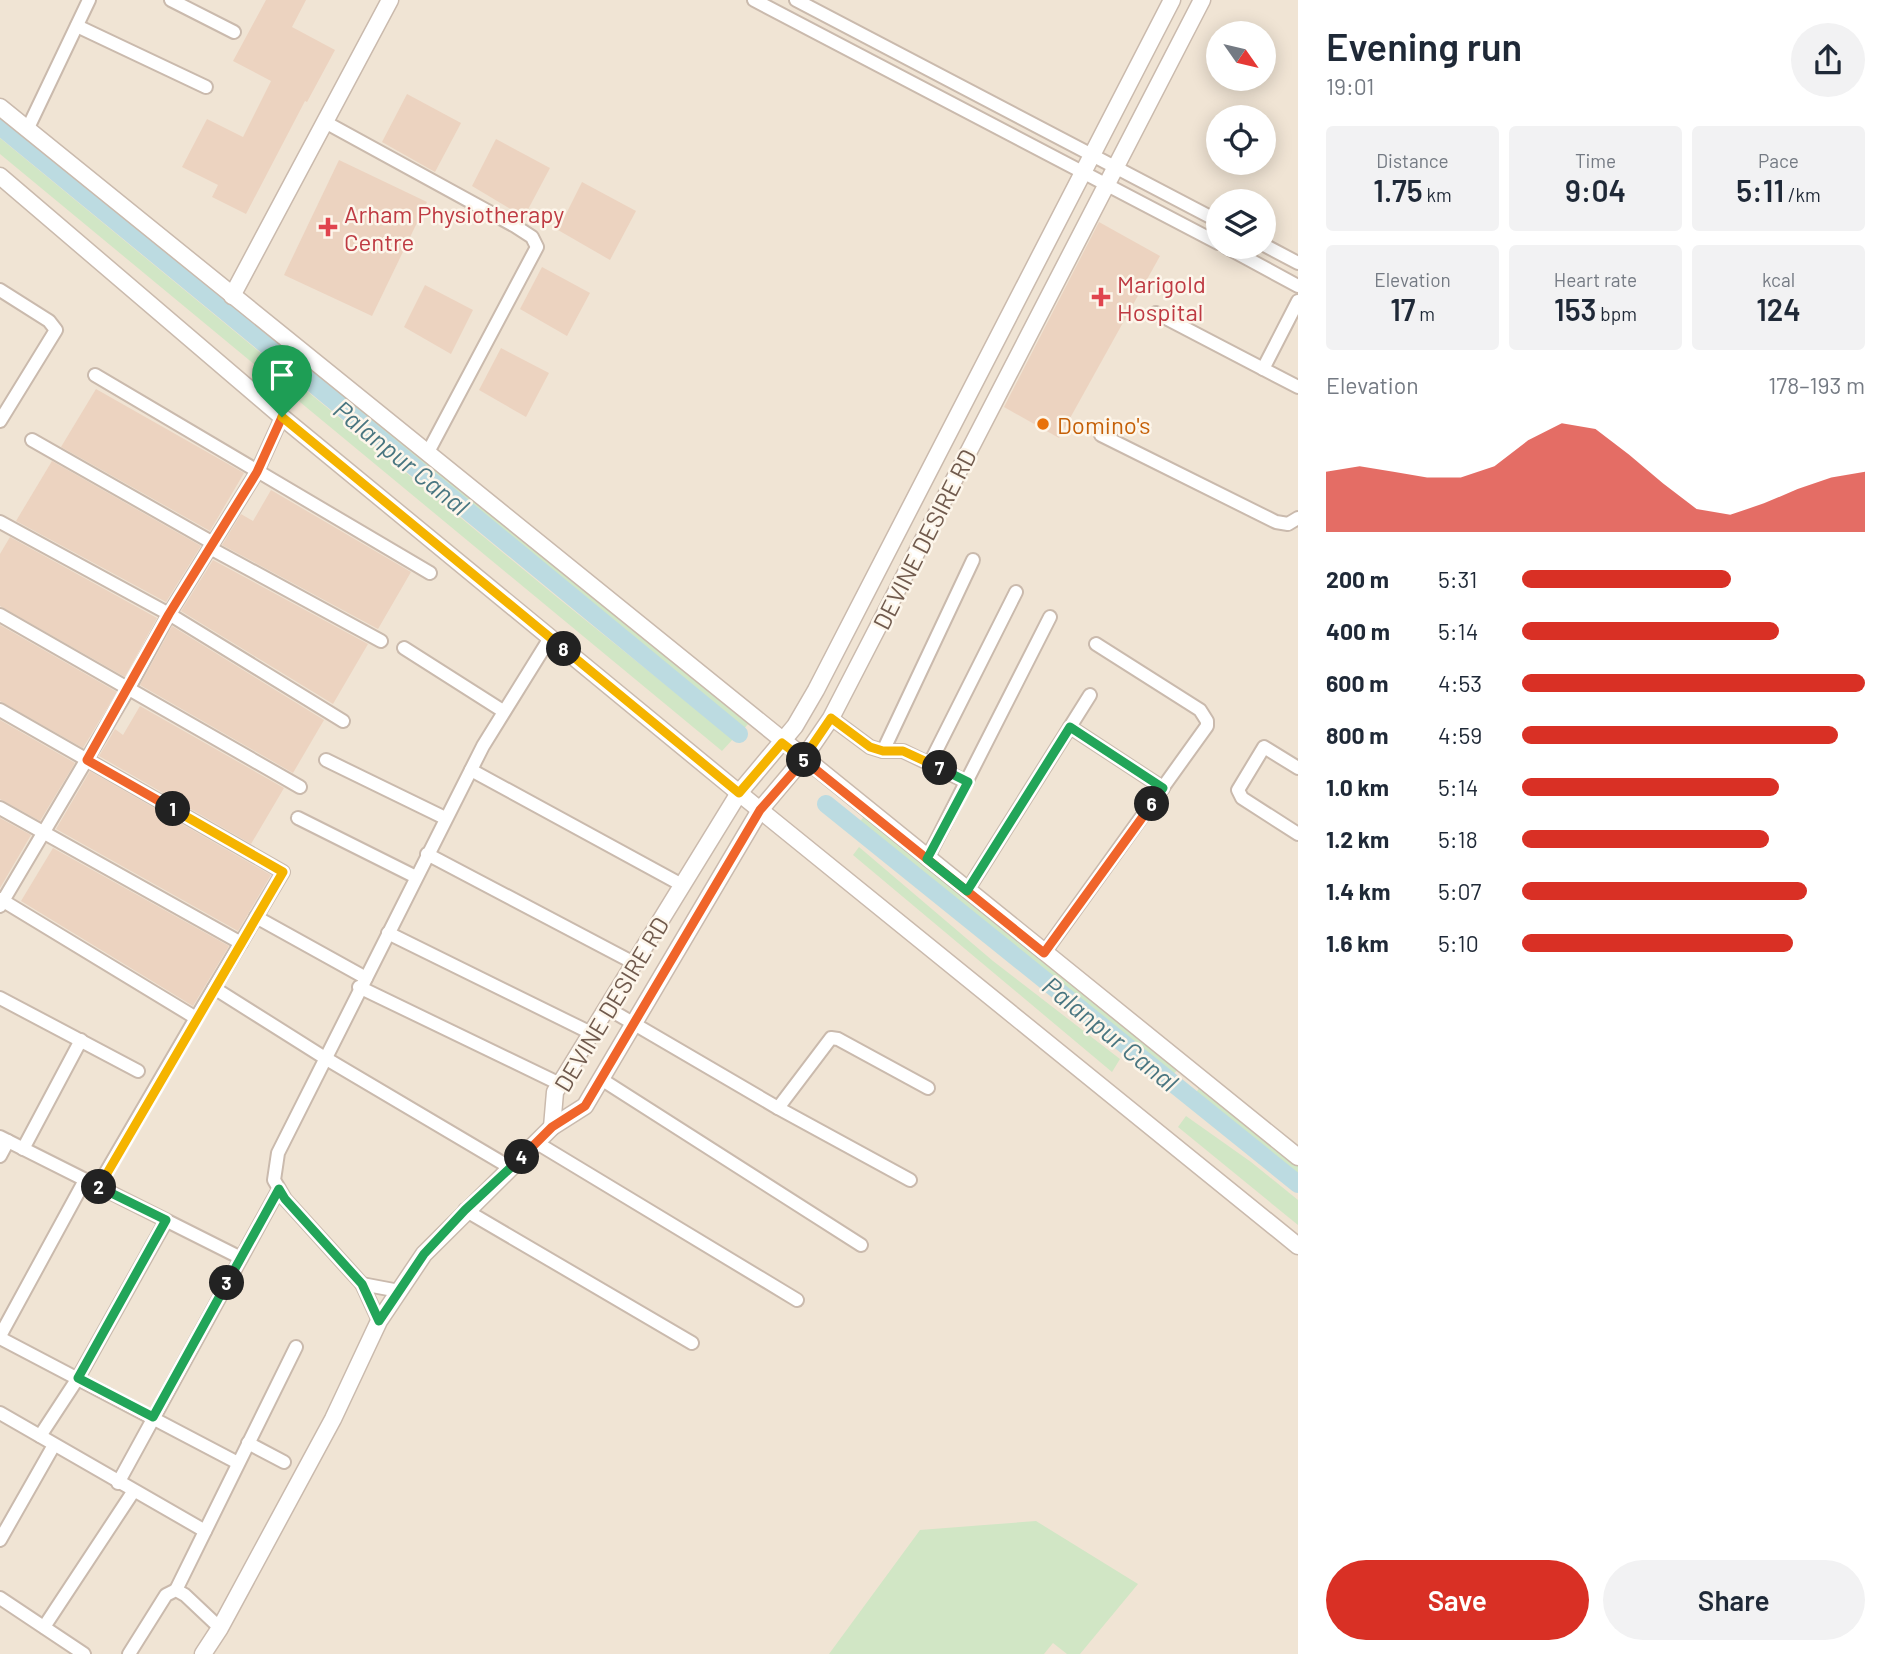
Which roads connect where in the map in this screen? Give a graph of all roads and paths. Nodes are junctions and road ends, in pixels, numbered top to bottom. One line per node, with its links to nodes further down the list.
1 (89, 0): 8 (street)
2 (171, 0): 10 (street)
3 (390, 0): 16 (street)
4 (754, 0): 11 (street)
5 (796, 0): 9 (street)
6 (1172, 0): 18 (street, DEVINE DESIRE RD)
7 (1202, 0): 19 (street, DEVINE DESIRE RD)
8 (77, 26): 12 (street); 17 (street)
9 (855, 31): 11 (street); 13 (street)
10 (234, 32)
11 (846, 47): 15 (street)
12 (206, 87)
13 (976, 94): 15 (street); 18 (street)
14 (0, 107): 17 (street)
15 (967, 110): 20 (street)
16 (325, 122): 32 (street); 42 (street)
17 (27, 130): 32 (street)
18 (1092, 155): 19 (street); 20 (street, DEVINE DESIRE RD)
19 (1116, 168): 22 (street, DEVINE DESIRE RD); 23 (street)
20 (1084, 171): 22 (street); 64 (street, DEVINE DESIRE RD)
21 (0, 176): 38 (street)
22 (1108, 183): 25 (street); 61 (street, DEVINE DESIRE RD)
23 (1200, 211): 24 (street); 25 (street)
24 (1206, 214)
25 (1192, 228): 26 (street)
26 (1206, 236)
27 (1276, 251): 29 (street)
28 (1248, 259): 30 (street)
29 (1298, 263)
30 (1298, 286)
31 (0, 290): 39 (street)
32 (232, 296): 42 (street)
33 (1298, 301): 35 (street)
34 (1156, 313): 35 (street)
35 (1263, 369): 37 (street)
36 (95, 375): 43 (street)
37 (1298, 387)
38 (282, 417): 43 (street); 53 (street)
39 (0, 421)
40 (1101, 435): 44 (street)
41 (32, 440): 46 (street)
42 (426, 454): 64 (street)
43 (257, 472): 46 (street); 48 (street)
44 (1298, 518)
45 (0, 522): 50 (street)
46 (211, 546): 50 (street); 54 (street)
47 (973, 560): 65 (street)
48 (430, 573)
49 (1016, 592): 69 (street)
50 (169, 614): 57 (street); 62 (street)
51 (0, 615): 57 (street)
52 (1050, 617): 72 (street)
53 (550, 638): 60 (street); 75 (street)
54 (381, 641)
55 (1096, 644): 74 (street)
56 (404, 648): 60 (street)
57 (129, 688): 67 (street); 73 (street)
58 (1090, 695): 63 (street)
59 (0, 710): 67 (street)
60 (503, 711): 71 (street)
61 (831, 718): 65 (street); 66 (street, DEVINE DESIRE RD)
62 (343, 721)
63 (1070, 727): 74 (street); 86 (street)
64 (782, 743): 66 (street); 75 (street, DEVINE DESIRE RD)
65 (883, 751): 69 (street)
66 (803, 759): 77 (street, DEVINE DESIRE RD); 83 (street)
67 (87, 760): 80 (street); 88 (street)
68 (326, 760): 79 (street)
69 (930, 763): 72 (street)
70 (1298, 768): 81 (street)
71 (471, 770): 79 (street); 85 (street)
72 (968, 782): 83 (street)
73 (300, 787)
74 (1163, 788): 91 (street)
75 (739, 793): 77 (street); 85 (street, DEVINE DESIRE RD)
76 (0, 808): 80 (street)
77 (760, 810): 98 (street, DEVINE DESIRE RD); 121 (street)
78 (298, 818): 84 (street)
79 (445, 818): 82 (street)
80 (44, 834): 87 (street); 90 (street)
81 (1298, 834)
82 (427, 854): 84 (street); 92 (street)
83 (927, 859): 86 (street)
84 (416, 877): 89 (street)
85 (682, 885): 92 (street, DEVINE DESIRE RD)
86 (967, 891): 91 (street)
87 (1, 902): 97 (street)
88 (256, 917): 90 (street); 93 (street)
89 (388, 933): 93 (street); 99 (street)
90 (241, 943): 94 (street)
91 (1044, 953): 112 (street)
92 (634, 963): 96 (street, DEVINE DESIRE RD)
93 (363, 983): 101 (street); 104 (street)
94 (215, 988): 97 (street); 101 (street)
95 (0, 998): 100 (street)
96 (607, 1008): 98 (street); 99 (street, DEVINE DESIRE RD)
97 (196, 1018): 116 (street)
98 (634, 1023): 103 (street, DEVINE DESIRE RD); 106 (street)
99 (592, 1033): 104 (street, DEVINE DESIRE RD)
100 (81, 1040): 102 (street); 110 (street)
101 (326, 1058): 113 (street); 117 (street)
102 (138, 1071)
103 (601, 1079): 107 (street, DEVINE DESIRE RD); 120 (street)
104 (560, 1084): 107 (street, DEVINE DESIRE RD)
105 (928, 1088): 106 (street)
106 (778, 1108): 115 (street)
107 (552, 1127): 109 (street)
108 (4, 1139): 110 (street); 111 (street)
109 (537, 1143): 113 (street); 125 (street)
110 (23, 1149): 114 (street)
111 (0, 1156)
112 (1298, 1157)
113 (511, 1168): 118 (street)
114 (85, 1180): 116 (street); 127 (street)
115 (911, 1180)
116 (98, 1186): 119 (street)
117 (279, 1189): 122 (street); 123 (street)
118 (465, 1210): 124 (street); 128 (street)
119 (166, 1220): 122 (street); 130 (street)
120 (861, 1245)
121 (1298, 1246)
122 (241, 1258): 132 (street)
123 (362, 1284): 124 (street); 126 (street)
124 (399, 1291): 126 (street)
125 (797, 1300)
126 (379, 1321): 145 (street)
127 (0, 1337): 130 (street)
128 (692, 1343)
129 (296, 1347): 134 (street)
130 (78, 1378): 132 (street); 133 (street)
131 (0, 1413): 133 (street)
132 (153, 1417): 137 (street); 138 (street)
133 (40, 1436): 135 (street)
134 (248, 1443): 136 (street); 137 (street)
135 (54, 1445): 138 (street); 141 (street)
136 (284, 1462)
137 (239, 1463): 140 (street)
138 (118, 1483): 139 (street)
139 (133, 1492): 140 (street); 144 (street)
140 (205, 1531): 142 (street)
141 (0, 1540)
142 (176, 1590): 145 (street); 147 (street)
143 (0, 1598): 144 (street)
144 (44, 1627): 146 (street)
145 (220, 1628): 148 (street)
146 (84, 1654)
147 (129, 1654)
148 (203, 1654)

